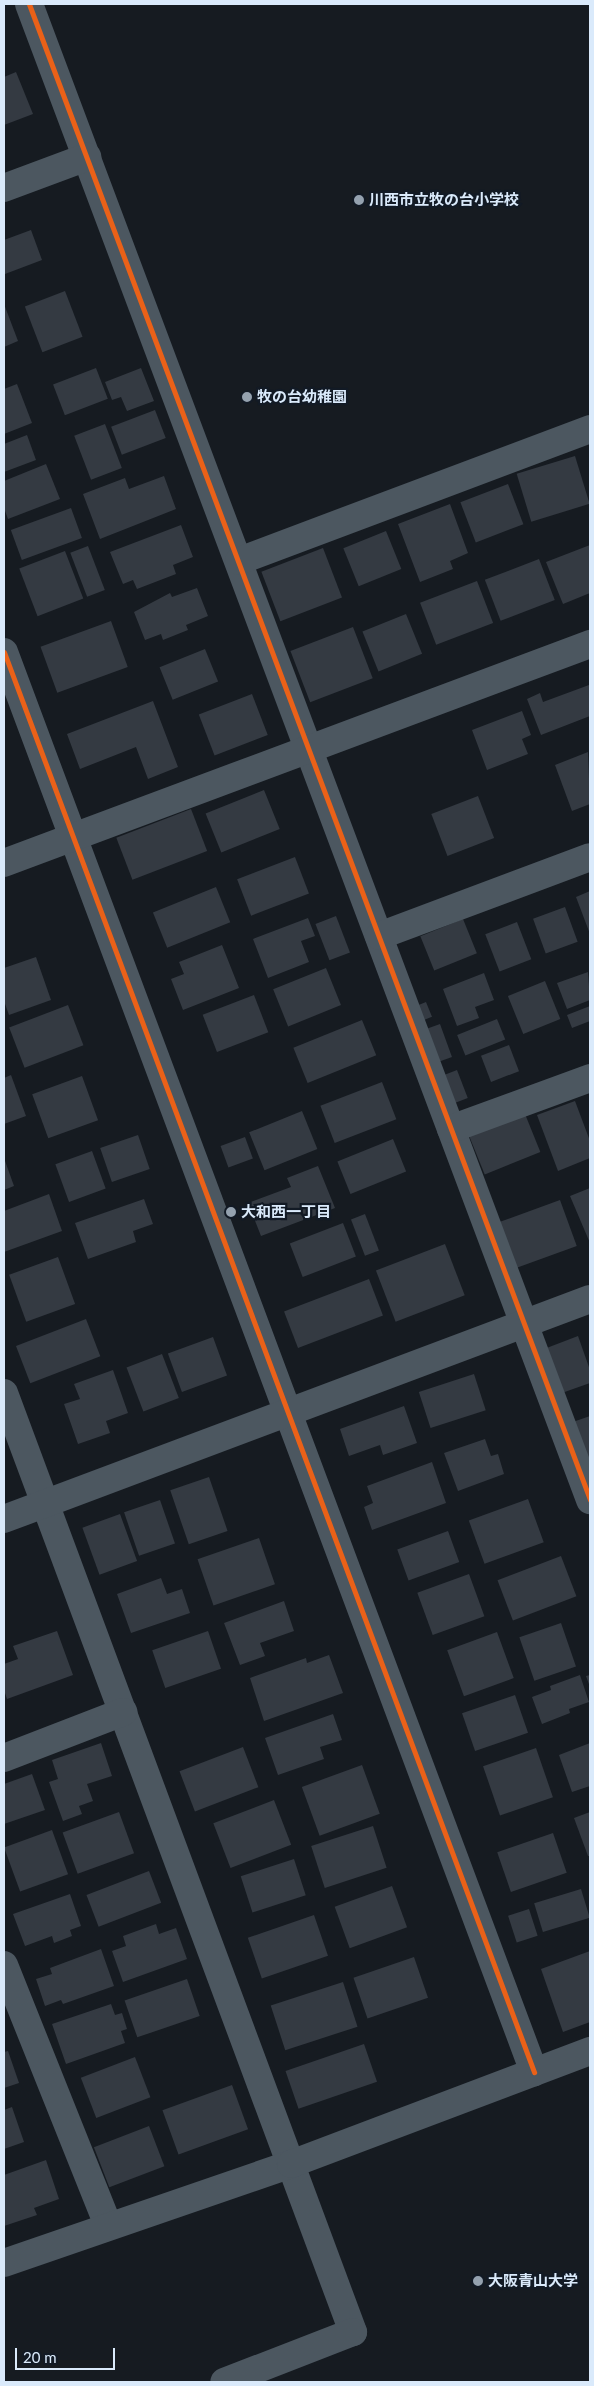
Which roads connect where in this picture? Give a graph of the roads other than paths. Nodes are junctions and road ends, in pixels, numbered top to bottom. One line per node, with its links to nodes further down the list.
1 (29, 4): 2 (street)
2 (87, 157): 3 (street); 5 (street)
3 (4, 188)
4 (590, 429): 5 (street)
5 (239, 561): 8 (street)
6 (590, 644): 8 (street)
7 (4, 652): 9 (street)
8 (309, 749): 9 (street); 12 (street)
9 (73, 838): 11 (street); 18 (street)
10 (590, 857): 12 (street)
11 (4, 864)
12 (379, 936): 14 (street)
13 (590, 1078): 14 (street)
14 (451, 1129): 16 (street)
15 (590, 1299): 16 (street)
16 (524, 1324): 18 (street); 19 (street)
17 (4, 1393): 20 (street)
18 (288, 1412): 20 (street); 26 (street)
19 (590, 1500)
20 (45, 1503): 21 (street); 22 (street)
21 (4, 1519)
22 (123, 1712): 23 (street); 27 (street)
23 (4, 1758)
24 (4, 1965): 28 (street)
25 (590, 2051): 26 (street)
26 (534, 2072): 27 (street)
27 (291, 2164): 28 (street); 30 (street)
28 (108, 2225): 29 (street)
29 (4, 2263)
30 (224, 2382)

